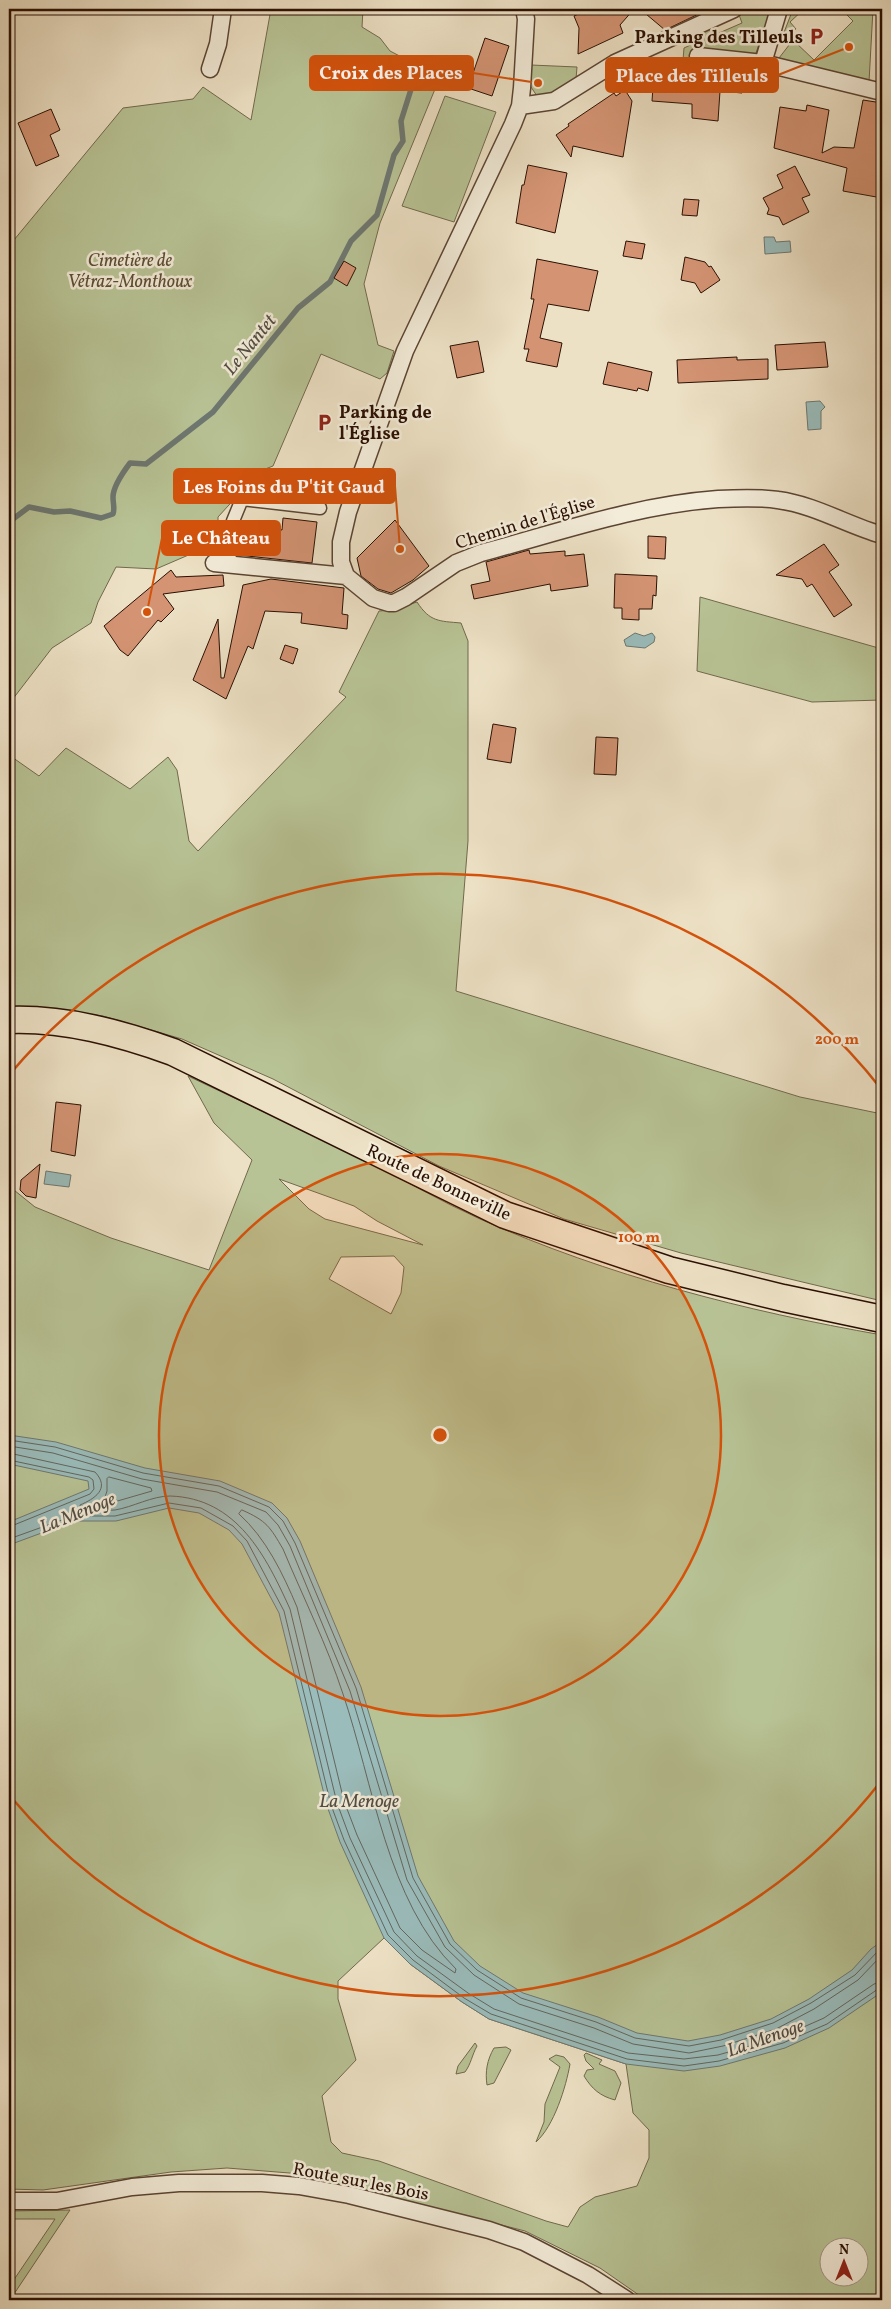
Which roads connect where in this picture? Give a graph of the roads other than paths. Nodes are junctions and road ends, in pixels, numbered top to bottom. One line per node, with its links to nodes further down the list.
1 (223, 9): 7 (street)
2 (524, 9): 9 (street)
3 (734, 9): 9 (street)
4 (779, 9): 6 (street)
5 (698, 56): 6 (street)
6 (763, 63): 8 (street)
7 (210, 69)
8 (882, 92)
9 (520, 106): 15 (street)
10 (301, 478): 11 (street)
11 (242, 499): 12 (street); 14 (street)
12 (320, 508)
13 (882, 535): 15 (street, Chemin de l'Église)
14 (222, 563): 15 (street)
15 (346, 576)
16 (9, 1020): 17 (main road, Route de Bonneville)
17 (882, 1319)
18 (9, 2201): 19 (street, Route sur les Bois)
19 (627, 2300)

